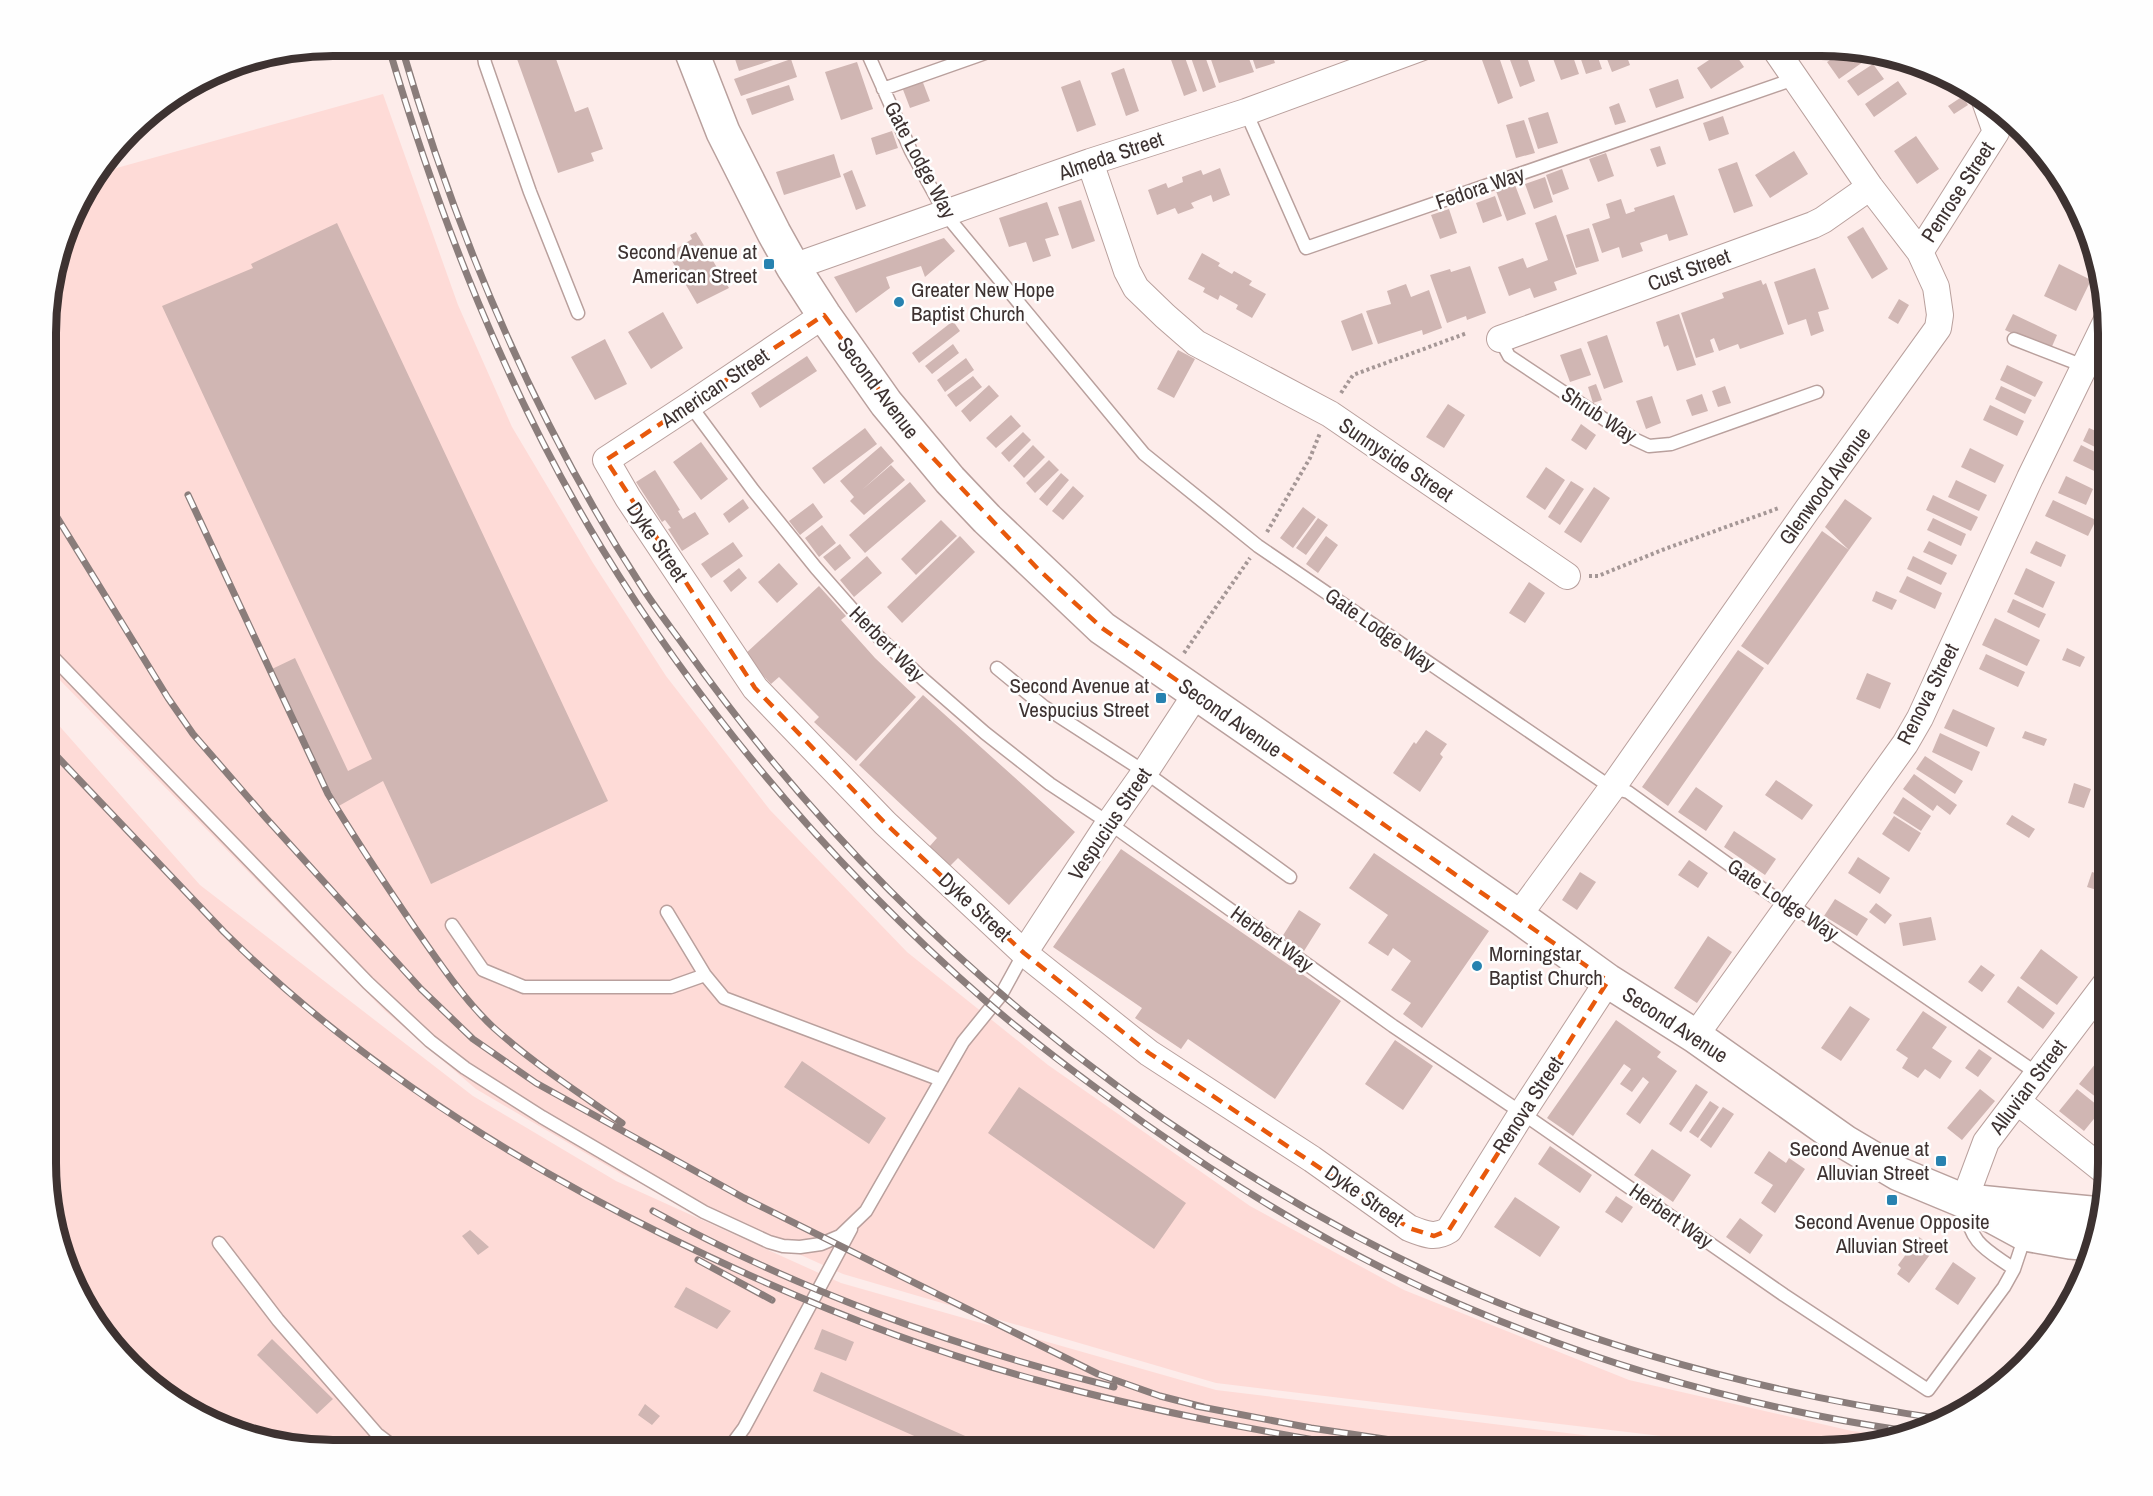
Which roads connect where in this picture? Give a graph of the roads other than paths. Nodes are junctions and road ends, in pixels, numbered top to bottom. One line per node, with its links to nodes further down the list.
1 (484, 56): 16 (lane)
2 (693, 56): 15 (main road, Second Avenue)
3 (869, 56): 8 (lane, Gate Lodge Way)
4 (977, 56): 8 (lane)
5 (1398, 56): 9 (street, Almeda Street)
6 (1779, 56): 7 (street, Glenwood Avenue)
7 (1794, 79): 9 (lane, Fedora Way); 12 (street, Glenwood Avenue)
8 (883, 89): 13 (lane, Gate Lodge Way)
9 (1246, 112): 11 (street, Almeda Street)
10 (1998, 121): 14 (street, Penrose Street)
11 (1090, 162): 13 (street, Almeda Street); 24 (street, Sunnyside Street)
12 (1870, 188): 14 (street, Glenwood Avenue); 18 (street, Cust Street)
13 (945, 215): 15 (street, Almeda Street); 29 (lane, Gate Lodge Way)
14 (1920, 252): 29 (street, Glenwood Avenue)
15 (793, 267): 17 (main road, Second Avenue)
16 (578, 313)
17 (824, 315): 22 (street, American Street); 27 (main road, Second Avenue)
18 (1500, 339): 21 (lane, Shrub Way)
19 (2014, 339): 20 (lane)
20 (2097, 371): 32 (street, Renova Street)
21 (1817, 392)
22 (690, 405): 23 (street, American Street); 30 (lane, Herbert Way)
23 (606, 460): 36 (street, Dyke Street)
24 (1567, 576)
25 (56, 660): 48 (lane)
26 (997, 668): 28 (lane)
27 (1196, 694): 28 (street, Vespucius Street); 34 (main road, Second Avenue)
28 (1145, 772): 30 (street, Vespucius Street); 31 (lane)
29 (1612, 788): 32 (lane, Gate Lodge Way); 34 (street, Glenwood Avenue)
30 (1108, 823): 36 (street, Vespucius Street); 44 (lane, Herbert Way)
31 (1290, 877)
32 (1790, 904): 40 (street, Renova Street); 41 (lane, Gate Lodge Way)
33 (667, 912): 37 (lane)
34 (1518, 916): 38 (main road, Second Avenue)
35 (452, 925): 37 (lane)
36 (1024, 953): 42 (lane); 49 (street, Dyke Street)
37 (705, 975): 42 (lane)
38 (1608, 981): 40 (main road, Second Avenue); 44 (street, Renova Street)
39 (2098, 994): 41 (street, Alluvian Street)
40 (1695, 1036): 46 (main road, Second Avenue)
41 (2038, 1074): 43 (street, Alluvian Street)
42 (941, 1080): 48 (lane)
43 (2017, 1101): 45 (street); 46 (street, Alluvian Street)
44 (1522, 1113): 49 (street, Renova Street); 53 (lane, Herbert Way)
45 (2098, 1166)
46 (1964, 1201): 47 (main road, Second Avenue); 50 (main road, Second Avenue); 53 (lane)
47 (2093, 1213)
48 (853, 1226): 55 (lane)
49 (1449, 1230)
50 (2025, 1234): 52 (main road, Second Avenue); 53 (lane)
51 (219, 1243): 54 (lane)
52 (2086, 1243)
53 (2014, 1269)
54 (386, 1441)
55 (734, 1441)

